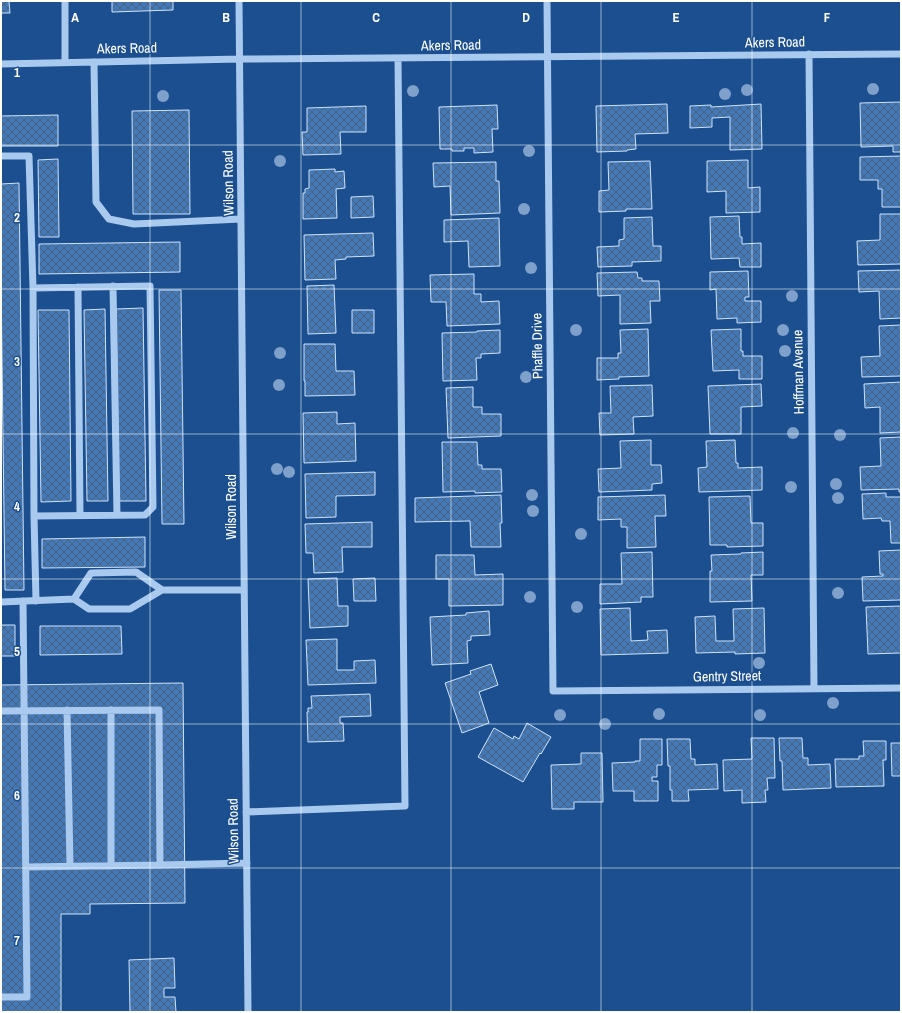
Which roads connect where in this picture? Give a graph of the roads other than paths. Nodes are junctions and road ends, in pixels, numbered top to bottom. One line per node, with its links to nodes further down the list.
1 (65, 1): 9 (street)
2 (239, 1): 8 (street, Wilson Road)
3 (547, 1): 6 (street, Phaffle Drive)
4 (808, 54): 5 (street, Akers Road); 6 (street, Akers Road); 26 (street, Hoffman Avenue)
5 (901, 54)
6 (548, 57): 7 (street, Akers Road); 28 (street, Phaffle Drive)
7 (398, 58): 8 (street, Akers Road); 33 (street)
8 (240, 59): 10 (street, Akers Road); 13 (street, Wilson Road)
9 (65, 62): 10 (street, Akers Road); 11 (street, Akers Road)
10 (94, 62): 13 (street)
11 (1, 64)
12 (1, 156): 16 (street)
13 (241, 219): 21 (street, Wilson Road)
14 (113, 286): 15 (street); 17 (street); 17 (street)
15 (78, 287): 16 (street); 19 (street)
16 (33, 288): 18 (street)
17 (117, 515): 19 (street)
18 (34, 516): 19 (street); 24 (street)
19 (80, 516)
20 (162, 590): 21 (street); 22 (street); 22 (street)
21 (244, 590): 33 (street, Wilson Road)
22 (74, 599): 24 (street)
23 (22, 601): 24 (street); 25 (street); 32 (street)
24 (36, 601)
25 (1, 602)
26 (814, 688): 27 (street, Gentry Street); 28 (street, Gentry Street)
27 (901, 688)
28 (553, 691)
29 (67, 710): 30 (street); 32 (street); 36 (street)
30 (111, 710): 35 (street); 37 (street)
31 (1, 711): 32 (street)
32 (24, 711): 38 (street)
33 (246, 812): 34 (street, Wilson Road)
34 (247, 863): 35 (street); 40 (street, Wilson Road)
35 (160, 865): 37 (street)
36 (70, 866): 37 (street); 38 (street)
37 (111, 866)
38 (26, 867): 39 (street)
39 (1, 997)
40 (248, 1012)

